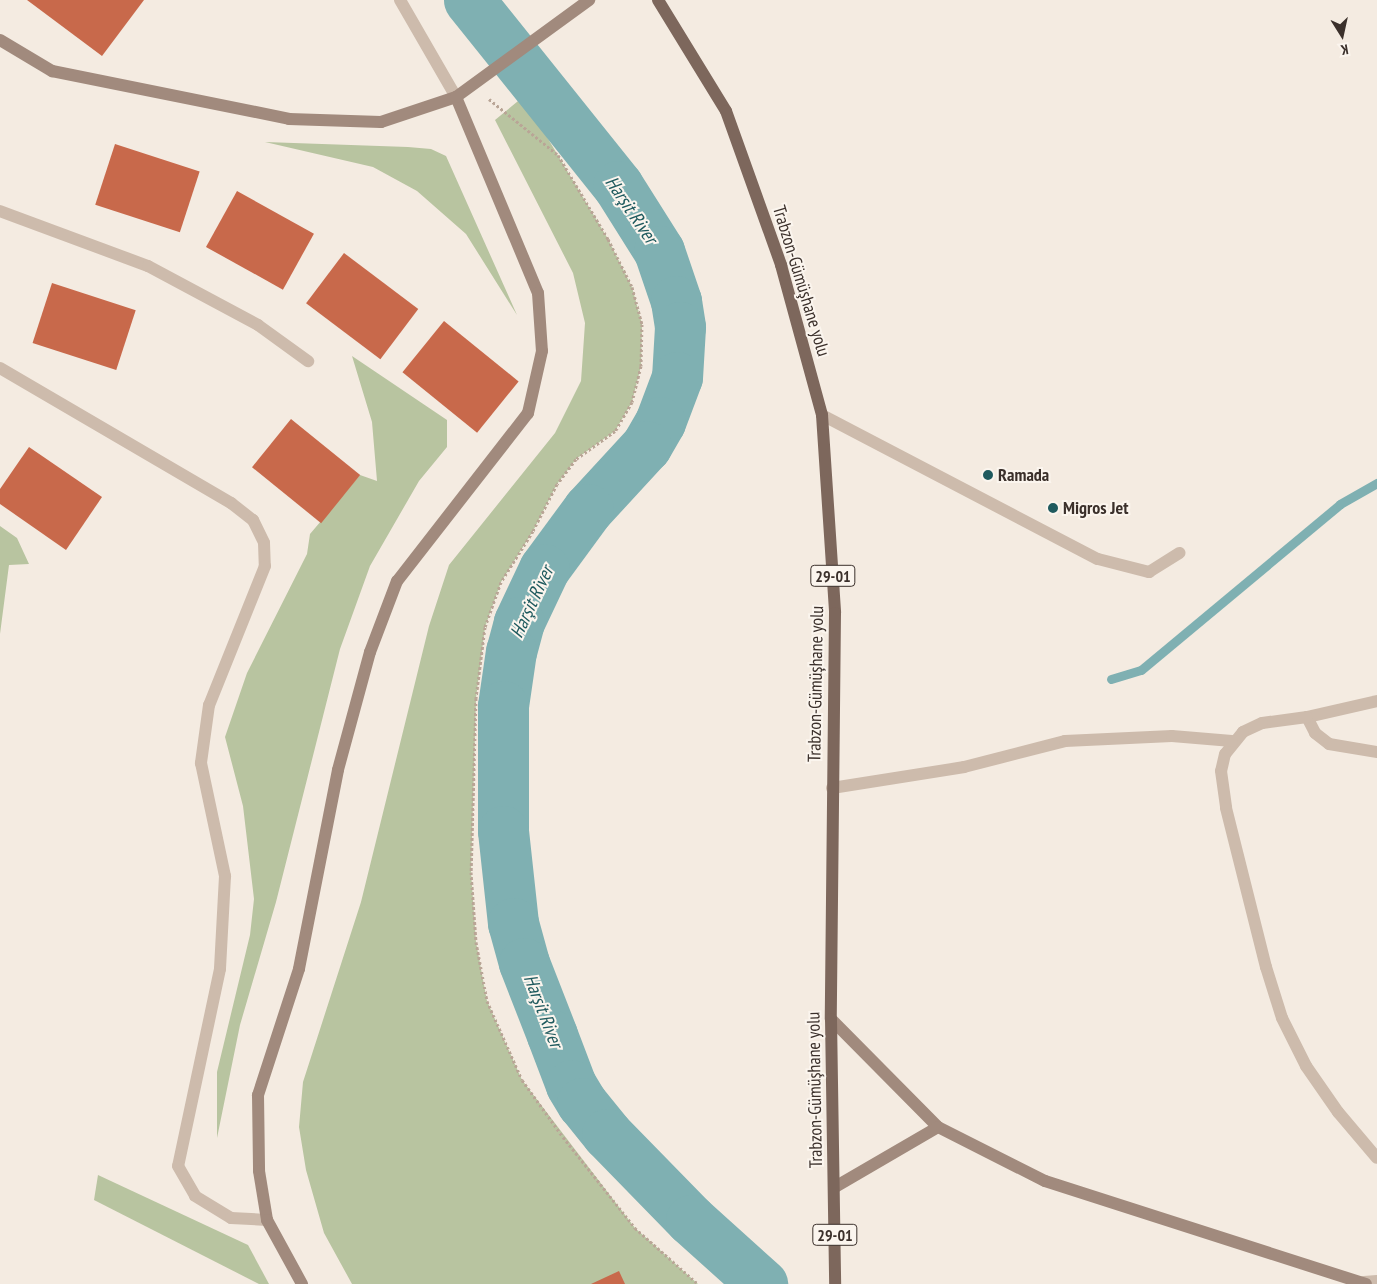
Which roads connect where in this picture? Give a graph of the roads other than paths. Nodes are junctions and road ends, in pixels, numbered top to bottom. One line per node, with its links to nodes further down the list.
1 (400, 0): 5 (street)
2 (589, 0): 5 (main road, bridge)
3 (658, 0): 9 (main road, Trabzon-Gümüşhane yolu / 29-01)
4 (0, 40): 5 (main road)
5 (456, 97): 20 (main road)
6 (0, 211): 7 (street)
7 (308, 361)
8 (0, 368): 20 (street)
9 (822, 415): 10 (street); 15 (main road, Trabzon-Gümüşhane yolu / 29-01)
10 (1179, 553)
11 (1377, 701): 12 (street)
12 (1307, 717): 13 (street); 14 (street)
13 (1232, 741): 15 (street); 18 (street)
14 (1377, 752)
15 (832, 788): 16 (main road, Trabzon-Gümüşhane yolu / 29-01)
16 (831, 1019): 17 (main road); 19 (main road, Trabzon-Gümüşhane yolu / 29-01)
17 (938, 1127): 19 (main road); 21 (main road)
18 (1377, 1158)
19 (835, 1187): 23 (main road, Trabzon-Gümüşhane yolu / 29-01)
20 (268, 1220): 22 (main road)
21 (1369, 1282)
22 (302, 1284)
23 (834, 1284)

